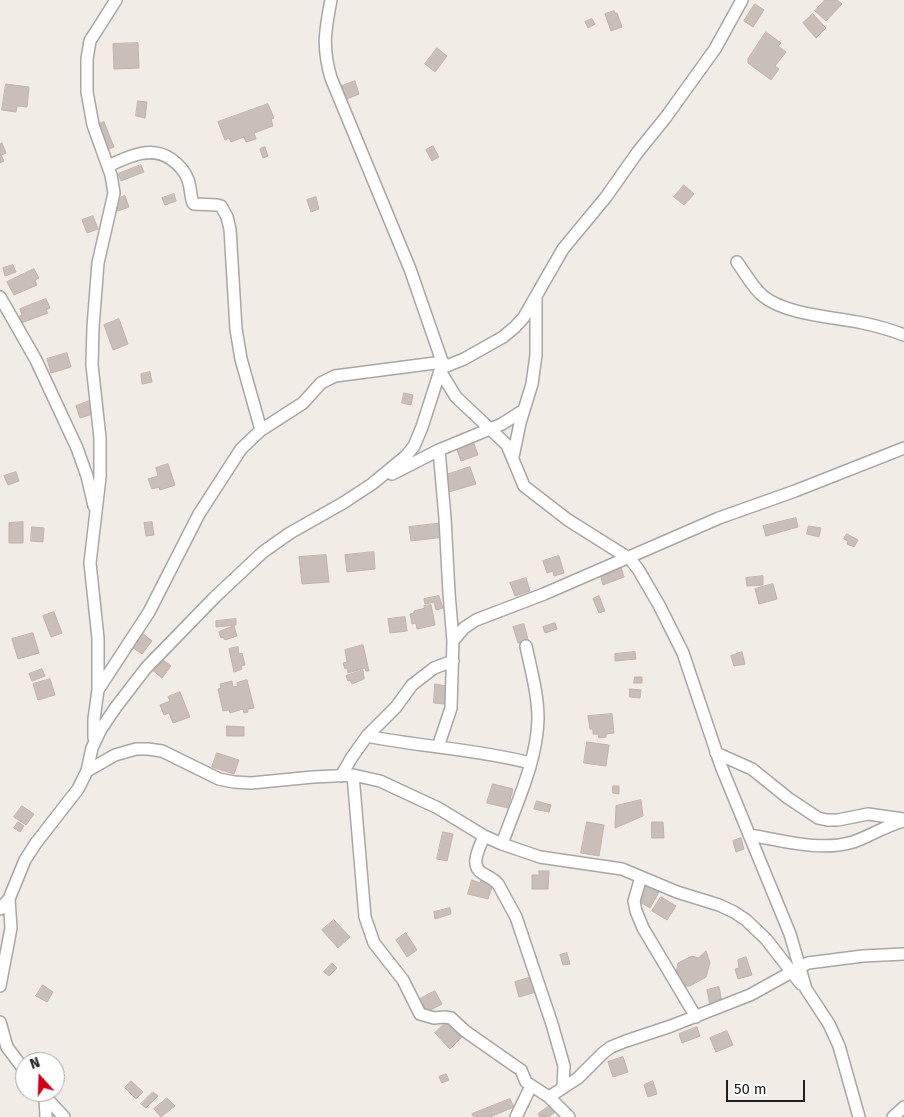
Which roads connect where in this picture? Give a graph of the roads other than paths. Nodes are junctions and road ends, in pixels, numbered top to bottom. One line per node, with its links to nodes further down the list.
1 (116, 0): 4 (street)
2 (331, 0): 9 (street)
3 (742, 0): 7 (street)
4 (108, 166): 12 (street); 17 (street)
5 (737, 262): 8 (street)
6 (0, 296): 17 (street)
7 (536, 296): 9 (street); 10 (street)
8 (904, 335)
9 (443, 367): 11 (street); 12 (street); 16 (street)
10 (524, 410): 11 (street); 15 (street)
11 (490, 429): 14 (street); 15 (street)
12 (261, 430): 22 (street)
13 (904, 448): 18 (street)
14 (439, 450): 16 (street); 19 (street)
15 (513, 457): 18 (street)
16 (372, 484): 24 (street)
17 (96, 514): 22 (street)
18 (630, 558): 19 (street); 26 (street)
19 (454, 642): 21 (street)
20 (526, 646): 27 (street)
21 (452, 661): 23 (street); 25 (street)
22 (98, 690): 24 (street)
23 (367, 736): 25 (street); 29 (street)
24 (94, 742): 28 (street)
25 (438, 747): 27 (street)
26 (716, 753): 31 (street); 32 (street)
27 (530, 763): 34 (street)
28 (87, 771): 29 (street); 36 (street)
29 (341, 776): 30 (street)
30 (353, 776): 33 (street); 44 (street)
31 (904, 820): 32 (street)
32 (749, 834): 39 (street)
33 (484, 836): 34 (street); 45 (street)
34 (502, 844): 35 (street)
35 (640, 877): 39 (street); 41 (street)
36 (10, 899): 37 (street); 40 (street)
37 (0, 909)
38 (904, 954): 39 (street)
39 (796, 969): 41 (street); 54 (street)
40 (0, 986)
41 (696, 1016): 45 (street)
42 (0, 1022): 43 (street)
43 (15, 1058)
44 (531, 1086): 46 (street); 52 (street)
45 (563, 1088): 46 (street)
46 (549, 1097): 53 (street)
47 (44, 1102): 50 (street)
48 (50, 1102): 51 (street)
49 (904, 1107): 55 (street)
50 (46, 1117)
51 (64, 1117)
52 (516, 1117)
53 (569, 1117)
54 (859, 1117)
55 (893, 1117)

